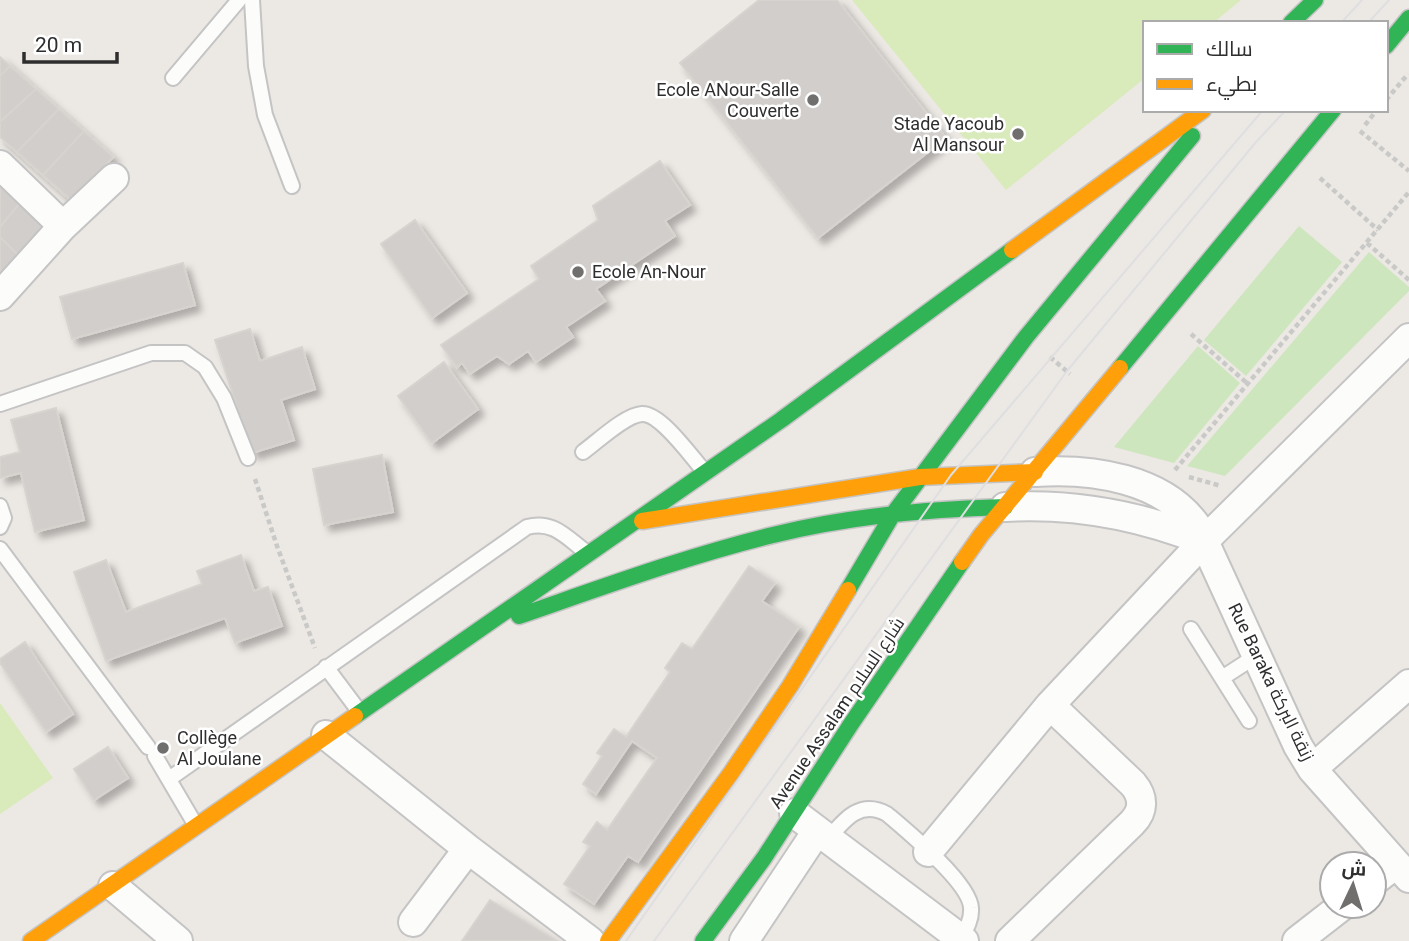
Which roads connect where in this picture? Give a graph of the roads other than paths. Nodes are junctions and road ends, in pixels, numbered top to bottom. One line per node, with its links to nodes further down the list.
1 (239, 0): 7 (lane)
2 (252, 0): 13 (lane)
3 (1315, 0): 5 (main road)
4 (1409, 19): 6 (main road)
5 (1293, 21)
6 (1388, 44)
7 (173, 78)
8 (1200, 112): 20 (main road)
9 (1211, 112): 22 (main road)
10 (1332, 112): 21 (main road, Avenue Assalam شارع السلام)
11 (0, 165): 14 (street)
12 (114, 178): 14 (street)
13 (292, 186)
14 (63, 226): 15 (street)
15 (0, 296)
16 (1409, 338): 28 (street)
17 (0, 404): 19 (lane)
18 (583, 452): 20 (lane)
19 (248, 458)
20 (705, 472): 26 (main road)
21 (1035, 472): 22 (main road); 24 (main road, Avenue Assalam شارع السلام); 28 (street, Rue Baraka زنقة البركة)
22 (920, 478): 25 (main road); 26 (main road)
23 (0, 506): 27 (lane)
24 (1005, 507): 25 (main road); 28 (street); 43 (main road, Avenue Assalam شارع السلام)
25 (893, 514): 31 (main road); 56 (main road)
26 (632, 523): 30 (main road)
27 (0, 527)
28 (1204, 541): 33 (street, Rue Baraka زنقة البركة); 37 (street)
29 (0, 549): 42 (lane)
30 (588, 553): 31 (main road); 34 (lane)
31 (481, 629): 38 (main road)
32 (1191, 629): 35 (lane)
33 (1256, 656): 35 (lane); 41 (street, Rue Baraka زنقة البركة)
34 (326, 667): 38 (lane); 42 (lane)
35 (1222, 678): 39 (lane)
36 (1409, 684): 41 (street)
37 (1050, 705): 47 (street); 59 (street)
38 (359, 713): 40 (main road)
39 (1249, 721)
40 (326, 736): 44 (main road); 46 (street)
41 (1312, 769): 48 (street, Rue Baraka زنقة البركة)
42 (169, 779): 44 (lane)
43 (794, 813): 45 (street); 57 (main road, Avenue Assalam شارع السلام)
44 (196, 827): 49 (main road)
45 (823, 835): 47 (lane); 52 (street); 58 (street)
46 (468, 849): 51 (street); 55 (street)
47 (928, 852): 52 (lane)
48 (1393, 874)
49 (113, 886): 53 (main road); 54 (street)
50 (1324, 920): 60 (street)
51 (412, 922)
52 (955, 938)
53 (31, 941)
54 (178, 941)
55 (590, 941)
56 (608, 941)
57 (703, 941)
58 (744, 941)
59 (1010, 941)
60 (1297, 941)

